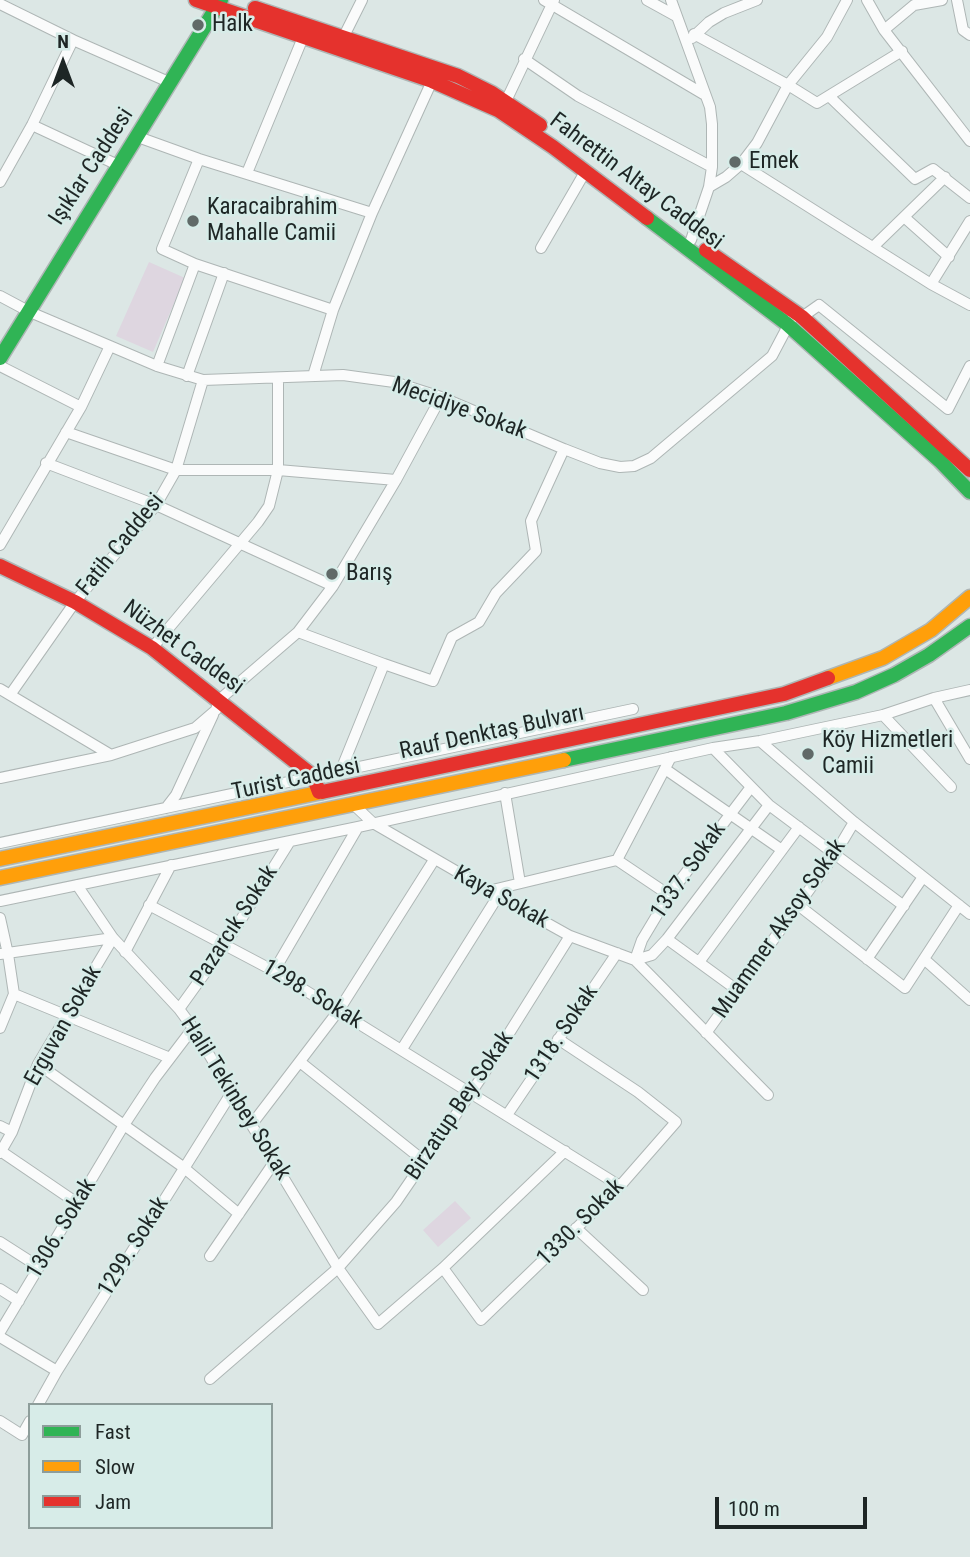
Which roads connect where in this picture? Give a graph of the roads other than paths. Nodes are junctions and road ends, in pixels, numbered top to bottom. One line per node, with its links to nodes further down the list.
1 (196, 0): 11 (main road)
2 (362, 0): 17 (street)
3 (647, 0): 13 (street)
4 (671, 0): 13 (street)
5 (757, 0): 15 (street)
6 (847, 0): 25 (street)
7 (867, 0): 14 (street)
8 (942, 0): 14 (street)
9 (957, 0): 18 (street)
10 (550, 1): 22 (street); 26 (street)
11 (222, 2): 16 (main road, Fahrettin Altay Caddesi); 17 (main road, Fahrettin Altay Caddesi); 24 (main road, Işıklar Caddesi)
12 (0, 4): 19 (street)
13 (676, 16): 20 (street)
14 (884, 30): 21 (street)
15 (694, 34): 20 (street); 25 (street)
16 (304, 35): 23 (main road, Fahrettin Altay Caddesi); 38 (street)
17 (344, 36): 28 (main road, Fahrettin Altay Caddesi)
18 (970, 36)
19 (73, 40): 24 (street); 30 (street)
20 (687, 46): 26 (street)
21 (902, 51): 27 (street); 32 (street)
22 (524, 59): 28 (street); 36 (street)
23 (432, 81): 37 (main road, Fahrettin Altay Caddesi); 43 (street)
24 (171, 83): 31 (main road, Işıklar Caddesi)
25 (788, 85): 27 (street); 34 (street)
26 (705, 95): 36 (street)
27 (830, 97): 39 (street)
28 (506, 101): 46 (main road, Fahrettin Altay Caddesi)
29 (970, 124): 32 (street)
30 (32, 125): 35 (street); 40 (street)
31 (138, 137): 33 (street); 35 (main road, Işıklar Caddesi)
32 (966, 137)
33 (199, 159): 38 (street); 50 (street)
34 (741, 164): 41 (street); 47 (street)
35 (120, 166): 56 (main road, Işıklar Caddesi)
36 (712, 167): 41 (street)
37 (585, 172): 48 (street); 57 (main road, Fahrettin Altay Caddesi)
38 (247, 173): 43 (street)
39 (945, 177): 42 (street); 44 (street)
40 (0, 182)
41 (709, 187): 46 (street)
42 (970, 198)
43 (372, 213): 55 (street)
44 (904, 217): 47 (street); 49 (street)
45 (970, 221): 49 (street)
46 (691, 240): 57 (main road, Fahrettin Altay Caddesi)
47 (873, 247): 52 (street)
48 (541, 248)
49 (949, 257): 52 (street)
50 (195, 264): 51 (street); 61 (street)
51 (224, 273): 55 (street); 63 (street)
52 (931, 284): 54 (street)
53 (0, 296): 56 (street, Mecidiye Sokak)
54 (970, 305)
55 (333, 310): 64 (street)
56 (30, 312): 58 (street, Mecidiye Sokak); 59 (main road, Işıklar Caddesi)
57 (795, 318): 62 (street); 70 (street, Mecidiye Sokak); 71 (main road, Fahrettin Altay Caddesi); 72 (main road, Fahrettin Altay Caddesi)
58 (110, 346): 61 (street, Mecidiye Sokak); 68 (street)
59 (0, 358)
60 (0, 366): 68 (street)
61 (157, 366): 63 (street, Mecidiye Sokak)
62 (970, 366)
63 (187, 376): 66 (street, Mecidiye Sokak)
64 (313, 376): 65 (street, Mecidiye Sokak); 67 (street, Mecidiye Sokak)
65 (278, 379): 66 (street, Mecidiye Sokak); 76 (street)
66 (203, 380): 75 (street, Fatih Caddesi)
67 (441, 397): 70 (street, Mecidiye Sokak); 78 (street)
68 (81, 407): 69 (street)
69 (66, 432): 73 (street); 75 (street)
70 (564, 449): 92 (street)
71 (951, 450): 74 (main road); 77 (main road, Fahrettin Altay Caddesi)
72 (940, 461): 79 (main road, Fahrettin Altay Caddesi); 80 (main road)
73 (47, 463): 81 (street); 83 (street)
74 (970, 463)
75 (176, 470): 76 (street); 81 (street, Fatih Caddesi)
76 (278, 470): 78 (street); 82 (street)
77 (970, 470)
78 (396, 480): 85 (street)
79 (970, 492)
80 (970, 503)
81 (156, 505): 82 (street); 87 (street, Fatih Caddesi)
82 (239, 544): 85 (street); 91 (street)
83 (0, 545)
84 (0, 566): 87 (main road, Nüzhet Caddesi)
85 (333, 586): 89 (street)
86 (968, 598): 104 (main road, Rauf Denktaş Bulvarı)
87 (75, 602): 91 (main road, Nüzhet Caddesi); 96 (street, Fatih Caddesi)
88 (970, 626): 95 (main road, Rauf Denktaş Bulvarı)
89 (298, 632): 92 (street); 98 (street)
90 (970, 640): 95 (main road)
91 (152, 648): 98 (main road, Nüzhet Caddesi)
92 (384, 664): 109 (street)
93 (0, 689): 96 (street)
94 (970, 690): 97 (street)
95 (856, 692): 102 (main road, Rauf Denktaş Bulvarı)
96 (10, 695): 106 (street)
97 (934, 698): 100 (street); 108 (street)
98 (217, 705): 106 (street); 111 (main road, Nüzhet Caddesi); 119 (street)
99 (634, 709): 101 (street, Turist Caddesi)
100 (883, 715): 103 (street); 114 (street)
101 (544, 727): 104 (street); 109 (street, Turist Caddesi)
102 (684, 736): 107 (street); 117 (main road, Rauf Denktaş Bulvarı)
103 (760, 741): 105 (street); 121 (street, Muammer Aksoy Sokak)
104 (548, 745): 115 (main road, Rauf Denktaş Bulvarı)
105 (713, 748): 107 (street); 113 (street)
106 (111, 755): 112 (street)
107 (674, 757): 110 (street); 116 (street)
108 (970, 759)
109 (341, 769): 111 (street, Turist Caddesi)
110 (665, 769): 120 (street); 132 (street)
111 (313, 776): 115 (main road); 119 (street, Turist Caddesi)
112 (0, 778)
113 (751, 787): 118 (street); 120 (street, 1337. Sokak)
114 (951, 787)
115 (318, 792): 130 (main road, Rauf Denktaş Bulvarı)
116 (505, 793): 122 (street); 136 (street)
117 (354, 805): 122 (street, Kaya Sokak); 135 (main road, Rauf Denktaş Bulvarı)
118 (769, 805): 124 (street); 125 (street)
119 (166, 808): 127 (street, Turist Caddesi)
120 (729, 814): 125 (street); 139 (street, 1337. Sokak)
121 (854, 822): 129 (street, Muammer Aksoy Sokak); 134 (street)
122 (373, 823): 123 (street); 131 (street, Kaya Sokak)
123 (358, 827): 126 (street); 158 (street)
124 (799, 827): 128 (street); 129 (street)
125 (751, 830): 128 (street); 149 (street)
126 (290, 841): 133 (street); 150 (street, Pazarcık Sokak)
127 (0, 843)
128 (782, 850): 157 (street)
129 (835, 854): 142 (street, Muammer Aksoy Sokak); 144 (street)
130 (0, 859)
131 (433, 860): 138 (street, Kaya Sokak); 163 (street)
132 (617, 860): 136 (street); 139 (street)
133 (171, 865): 137 (street); 141 (street)
134 (923, 877): 143 (street); 144 (street)
135 (0, 878)
136 (520, 883): 138 (street)
137 (77, 885): 140 (street); 148 (street, Halil Tekinbey Sokak)
138 (493, 893): 147 (street, Kaya Sokak); 169 (street)
139 (669, 895): 156 (street, 1337. Sokak)
140 (0, 901)
141 (149, 905): 150 (street, 1298. Sokak); 151 (street)
142 (798, 905): 154 (street); 159 (street, Muammer Aksoy Sokak)
143 (959, 905): 145 (street); 155 (street)
144 (904, 906): 154 (street)
145 (970, 914)
146 (0, 918): 153 (street)
147 (570, 936): 152 (street, Kaya Sokak); 174 (street, Birzatup Bey Sokak)
148 (113, 938): 151 (street, Halil Tekinbey Sokak); 153 (street); 164 (street, Erguvan Sokak)
149 (667, 939): 156 (street); 157 (street)
150 (225, 945): 158 (street, 1298. Sokak); 162 (street, Pazarcık Sokak)
151 (125, 952): 162 (street, Halil Tekinbey Sokak)
152 (617, 953): 156 (street, Kaya Sokak); 168 (street, 1318. Sokak)
153 (4, 954): 160 (street)
154 (867, 959): 155 (street)
155 (924, 959): 161 (street)
156 (635, 960): 167 (street)
157 (699, 962): 159 (street)
158 (274, 971): 163 (street, 1298. Sokak)
159 (737, 990): 167 (street, Muammer Aksoy Sokak)
160 (13, 994): 164 (street); 165 (street)
161 (970, 1000)
162 (179, 1009): 166 (street, Halil Tekinbey Sokak)
163 (339, 1010): 169 (street, 1298. Sokak); 171 (street)
164 (67, 1015): 170 (street); 172 (street, Erguvan Sokak)
165 (0, 1028)
166 (193, 1028): 170 (street); 173 (street, Halil Tekinbey Sokak)
167 (706, 1033): 175 (street)
168 (558, 1039): 176 (street, 1318. Sokak); 186 (street, 1330. Sokak)
169 (402, 1049): 174 (street, 1298. Sokak)
170 (170, 1058): 178 (street)
171 (300, 1062): 177 (street); 184 (street)
172 (38, 1064): 178 (street); 180 (street, Erguvan Sokak)
173 (232, 1092): 177 (street, Halil Tekinbey Sokak); 185 (street, 1299. Sokak)
174 (471, 1093): 176 (street, 1298. Sokak); 184 (street, Birzatup Bey Sokak)
175 (768, 1095)
176 (507, 1115): 181 (street, 1298. Sokak)
177 (252, 1124): 183 (street, Halil Tekinbey Sokak)
178 (124, 1125): 185 (street); 187 (street, 1306. Sokak)
179 (0, 1126): 180 (street)
180 (12, 1132): 182 (street, Erguvan Sokak)
181 (565, 1151): 186 (street, 1298. Sokak); 194 (street)
182 (1, 1152): 187 (street)
183 (275, 1161): 188 (street); 193 (street, Halil Tekinbey Sokak)
184 (424, 1161): 193 (street, Birzatup Bey Sokak)
185 (183, 1167): 188 (street); 199 (street, 1299. Sokak)
186 (620, 1186): 189 (street, 1330. Sokak)
187 (77, 1203): 192 (street, 1306. Sokak)
188 (239, 1214): 191 (street)
189 (576, 1228): 194 (street, 1330. Sokak); 196 (street)
190 (0, 1242): 192 (street)
191 (210, 1256)
192 (39, 1267): 197 (street, 1306. Sokak)
193 (338, 1268): 194 (street, Halil Tekinbey Sokak); 200 (street, Birzatup Bey Sokak)
194 (443, 1268)
195 (0, 1289): 197 (street)
196 (643, 1290)
197 (19, 1301): 198 (street, 1306. Sokak)
198 (0, 1334): 199 (street)
199 (57, 1371): 201 (street, 1299. Sokak)
200 (210, 1379)
201 (39, 1403)
202 (0, 1421): 203 (street)
203 (28, 1424)

